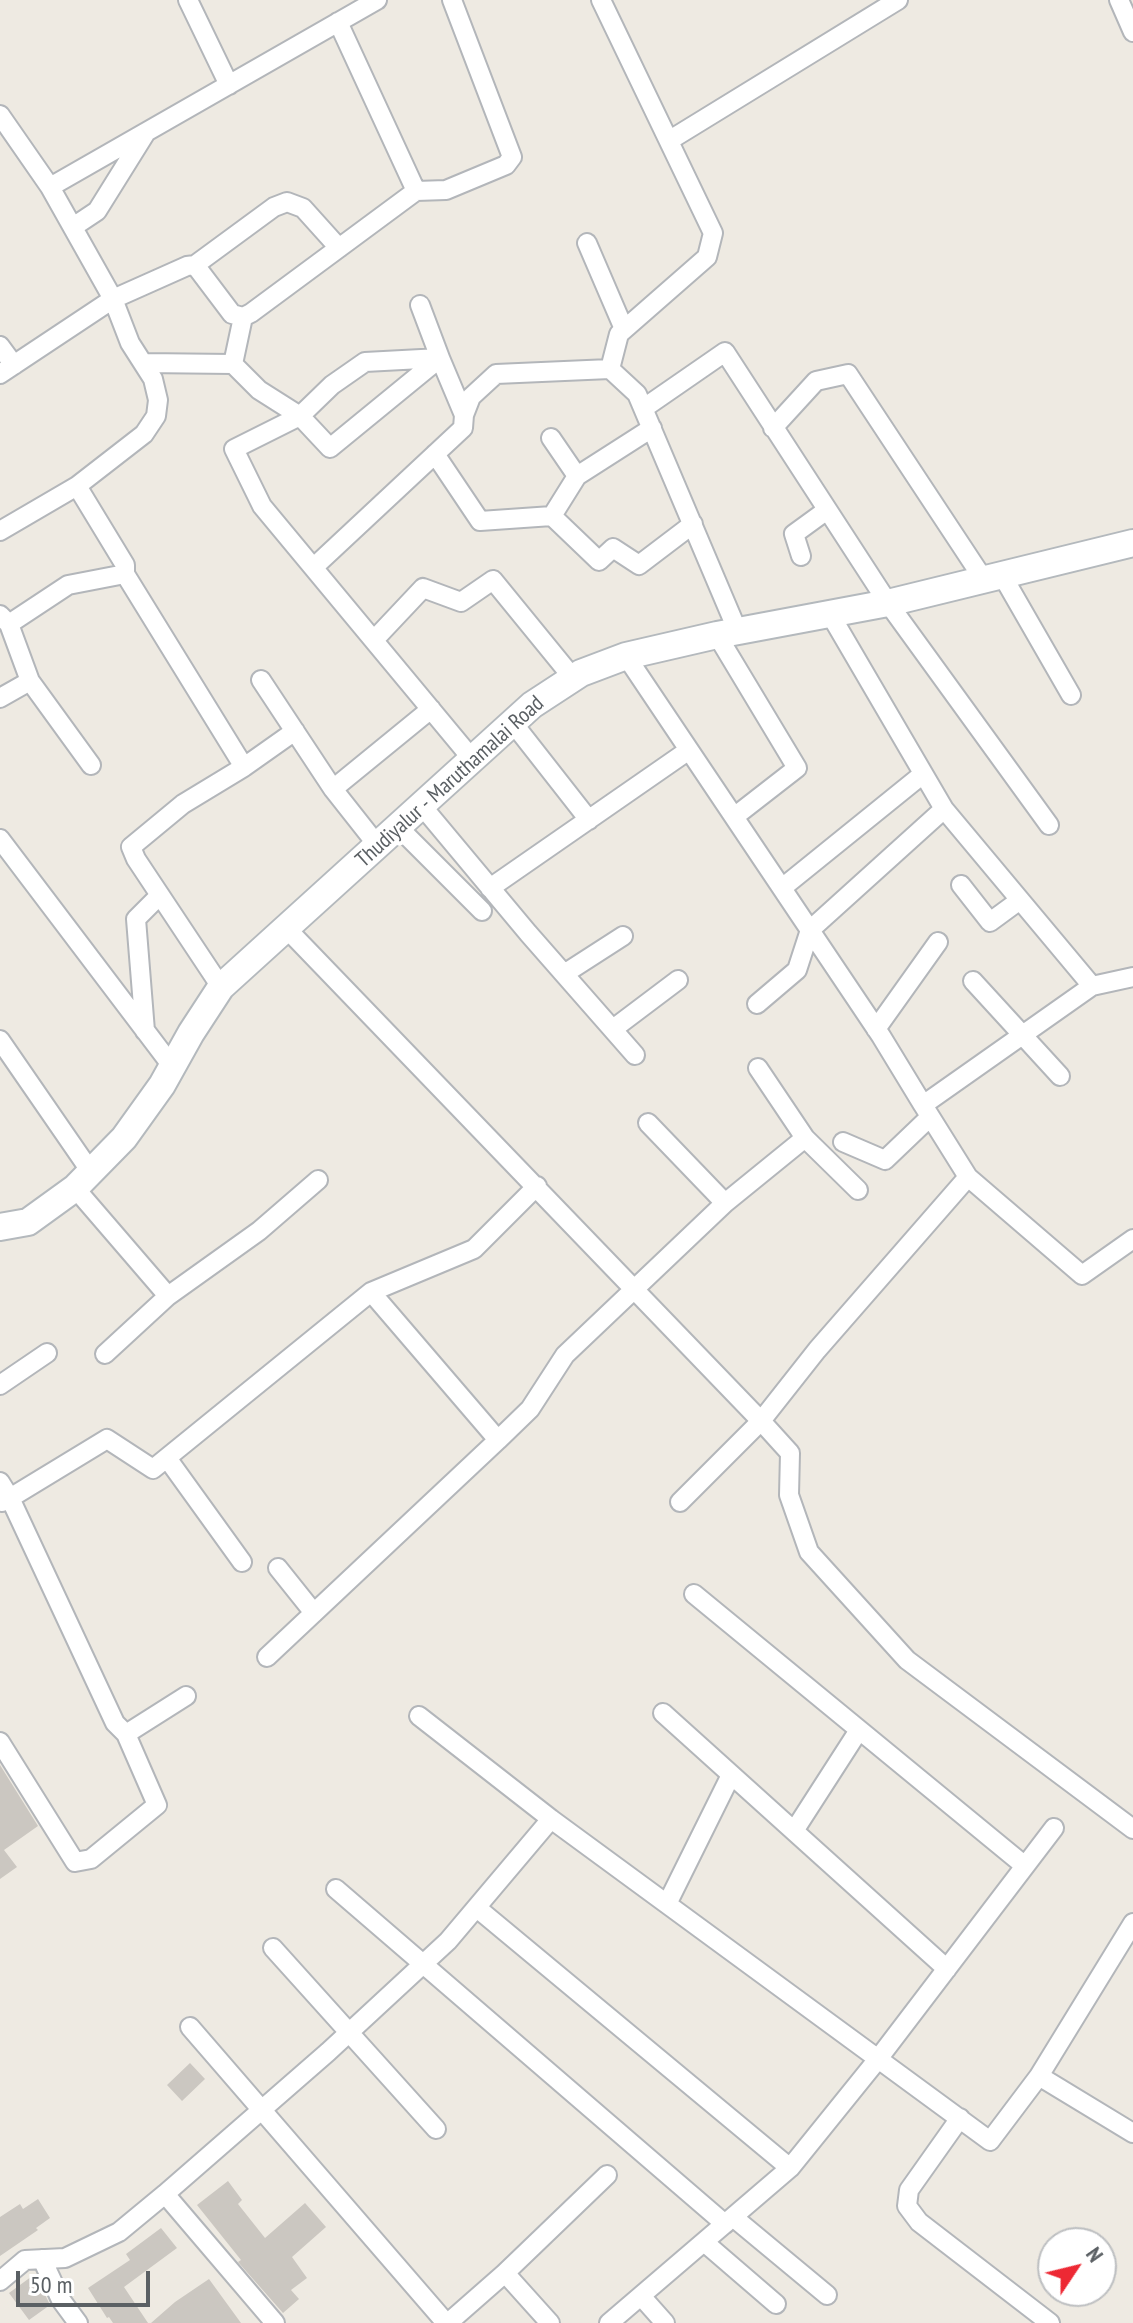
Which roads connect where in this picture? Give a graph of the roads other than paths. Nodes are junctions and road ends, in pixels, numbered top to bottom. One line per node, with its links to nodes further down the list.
1 (188, 0): 9 (street)
2 (377, 0): 7 (street)
3 (452, 0): 14 (street)
4 (601, 0): 12 (street)
5 (898, 0): 12 (street)
6 (1119, 0): 8 (street)
7 (338, 22): 9 (street); 14 (street)
8 (1133, 32)
9 (229, 85): 11 (street)
10 (0, 115): 13 (street)
11 (147, 132): 13 (street); 15 (street)
12 (670, 140): 22 (street)
13 (50, 187): 15 (street)
14 (416, 191): 17 (street)
15 (73, 227): 19 (street)
16 (587, 243): 22 (street)
17 (339, 248): 18 (street); 21 (street)
18 (195, 265): 19 (street); 21 (street)
19 (113, 299): 25 (street); 28 (street)
20 (420, 305): 24 (street)
21 (243, 317): 26 (street)
22 (624, 329): 27 (street)
23 (0, 346): 28 (street)
24 (440, 358): 30 (street); 31 (street); 31 (street)
25 (143, 363): 26 (street); 37 (street)
26 (233, 364): 31 (street)
27 (610, 369): 29 (street); 30 (street)
28 (7, 370)
29 (644, 408): 32 (street); 33 (street)
30 (464, 415): 35 (street)
31 (300, 416): 44 (street)
32 (652, 428): 36 (street); 40 (street)
33 (773, 428): 38 (street); 46 (street)
34 (551, 438): 36 (street)
35 (435, 454): 39 (street); 44 (street)
36 (577, 476): 39 (street)
37 (77, 486): 41 (street); 45 (street)
38 (827, 510): 43 (street); 47 (street)
39 (552, 516): 40 (street)
40 (693, 524): 50 (street)
41 (0, 531)
42 (1133, 543): 46 (main road, Thudiyalur - Maruthamalai Road)
43 (801, 556)
44 (314, 567): 51 (street)
45 (125, 574): 49 (street); 64 (street)
46 (993, 578): 47 (main road, Thudiyalur - Maruthamalai Road); 56 (street)
47 (888, 603): 48 (main road, Thudiyalur - Maruthamalai Road); 71 (street)
48 (830, 614): 50 (main road, Thudiyalur - Maruthamalai Road); 65 (street)
49 (5, 619): 55 (street)
50 (728, 634): 52 (main road, Thudiyalur - Maruthamalai Road); 69 (street)
51 (374, 640): 53 (street); 58 (street)
52 (626, 656): 53 (main road, Thudiyalur - Maruthamalai Road); 61 (street)
53 (573, 678): 59 (main road, Thudiyalur - Maruthamalai Road)
54 (261, 680): 60 (street)
55 (30, 681): 57 (street); 63 (street)
56 (1071, 695)
57 (0, 698)
58 (431, 709): 62 (street); 66 (street)
59 (513, 723): 62 (main road, Thudiyalur - Maruthamalai Road); 70 (street)
60 (295, 731): 64 (street); 66 (street)
61 (689, 750): 69 (street); 70 (street)
62 (473, 760): 67 (main road, Thudiyalur - Maruthamalai Road)
63 (91, 765)
64 (244, 767): 78 (street)
65 (923, 774): 68 (street); 77 (street)
66 (333, 789): 74 (street)
67 (422, 806): 72 (main road, Thudiyalur - Maruthamalai Road); 76 (street)
68 (944, 809): 79 (street); 82 (street)
69 (734, 817): 77 (street)
70 (589, 820): 76 (street)
71 (1049, 825)
72 (398, 827): 74 (main road, Thudiyalur - Maruthamalai Road); 80 (street)
73 (0, 839): 94 (street)
74 (378, 846): 81 (main road, Thudiyalur - Maruthamalai Road)
75 (961, 885): 79 (street)
76 (490, 888): 85 (street)
77 (782, 888): 82 (street)
78 (160, 895): 90 (street); 94 (street)
79 (1020, 900): 89 (street)
80 (482, 911)
81 (287, 929): 90 (main road, Thudiyalur - Maruthamalai Road); 108 (street)
82 (810, 930): 91 (street); 93 (street)
83 (623, 936): 85 (street)
84 (938, 942): 93 (street)
85 (564, 974): 92 (street)
86 (1133, 977): 89 (street)
87 (678, 980): 92 (street)
88 (973, 981): 95 (street)
89 (1092, 986): 95 (street)
90 (221, 987): 98 (main road, Thudiyalur - Maruthamalai Road)
91 (757, 1004)
92 (613, 1029): 97 (street)
93 (876, 1029): 101 (street)
94 (145, 1031): 98 (street)
95 (1022, 1035): 100 (street); 101 (street)
96 (0, 1040): 106 (street)
97 (635, 1055)
98 (172, 1066): 106 (main road, Thudiyalur - Maruthamalai Road)
99 (758, 1068): 103 (street)
100 (1060, 1076)
101 (927, 1111): 104 (street); 105 (street)
102 (648, 1123): 110 (street)
103 (805, 1138): 109 (street); 110 (street)
104 (843, 1142)
105 (968, 1177): 112 (street); 119 (street)
106 (83, 1180): 111 (main road, Thudiyalur - Maruthamalai Road); 115 (street)
107 (318, 1180): 115 (street)
108 (537, 1186): 113 (street); 114 (street)
109 (858, 1190)
110 (725, 1203): 113 (street)
111 (0, 1227)
112 (1133, 1239)
113 (635, 1289): 119 (street); 120 (street)
114 (371, 1292): 120 (street); 121 (street)
115 (168, 1296): 117 (street)
116 (47, 1353): 118 (street)
117 (105, 1354)
118 (0, 1385)
119 (761, 1421): 123 (street); 138 (street)
120 (498, 1440): 127 (street)
121 (167, 1458): 122 (street); 124 (street)
122 (3, 1494): 133 (street)
123 (680, 1502)
124 (242, 1562)
125 (278, 1568): 127 (street)
126 (694, 1594): 132 (street)
127 (314, 1613): 128 (street)
128 (267, 1657)
129 (186, 1696): 133 (street)
130 (663, 1713): 135 (street)
131 (419, 1716): 136 (street)
132 (859, 1730): 139 (street); 140 (street)
133 (126, 1734): 134 (street)
134 (0, 1742)
135 (731, 1775): 139 (street); 142 (street)
136 (551, 1819): 142 (street); 143 (street)
137 (1054, 1828): 140 (street)
138 (1133, 1829)
139 (794, 1831): 147 (street)
140 (1025, 1866): 147 (street)
141 (336, 1889): 146 (street)
142 (667, 1904): 150 (street)
143 (477, 1908): 146 (street); 156 (street)
144 (1133, 1923): 151 (street)
145 (273, 1948): 149 (street)
146 (423, 1965): 149 (street); 159 (street)
147 (947, 1969): 150 (street)
148 (190, 2027): 152 (street)
149 (349, 2033): 152 (street); 154 (street)
150 (878, 2059): 153 (street); 156 (street)
151 (1039, 2076): 153 (street); 155 (street)
152 (261, 2110): 158 (street); 169 (street)
153 (960, 2118): 173 (street)
154 (436, 2129)
155 (1133, 2133)
156 (790, 2168): 159 (street)
157 (607, 2175): 162 (street)
158 (165, 2194): 161 (street); 168 (street)
159 (729, 2220): 160 (street); 164 (street)
160 (704, 2242): 165 (street); 166 (street)
161 (42, 2259): 163 (street); 167 (street)
162 (505, 2273): 169 (street); 170 (street)
163 (0, 2281)
164 (827, 2295)
165 (641, 2296): 171 (street); 172 (street)
166 (776, 2304)
167 (78, 2323)
168 (275, 2323)
169 (447, 2323)
170 (550, 2323)
171 (609, 2323)
172 (665, 2323)
173 (1050, 2323)

